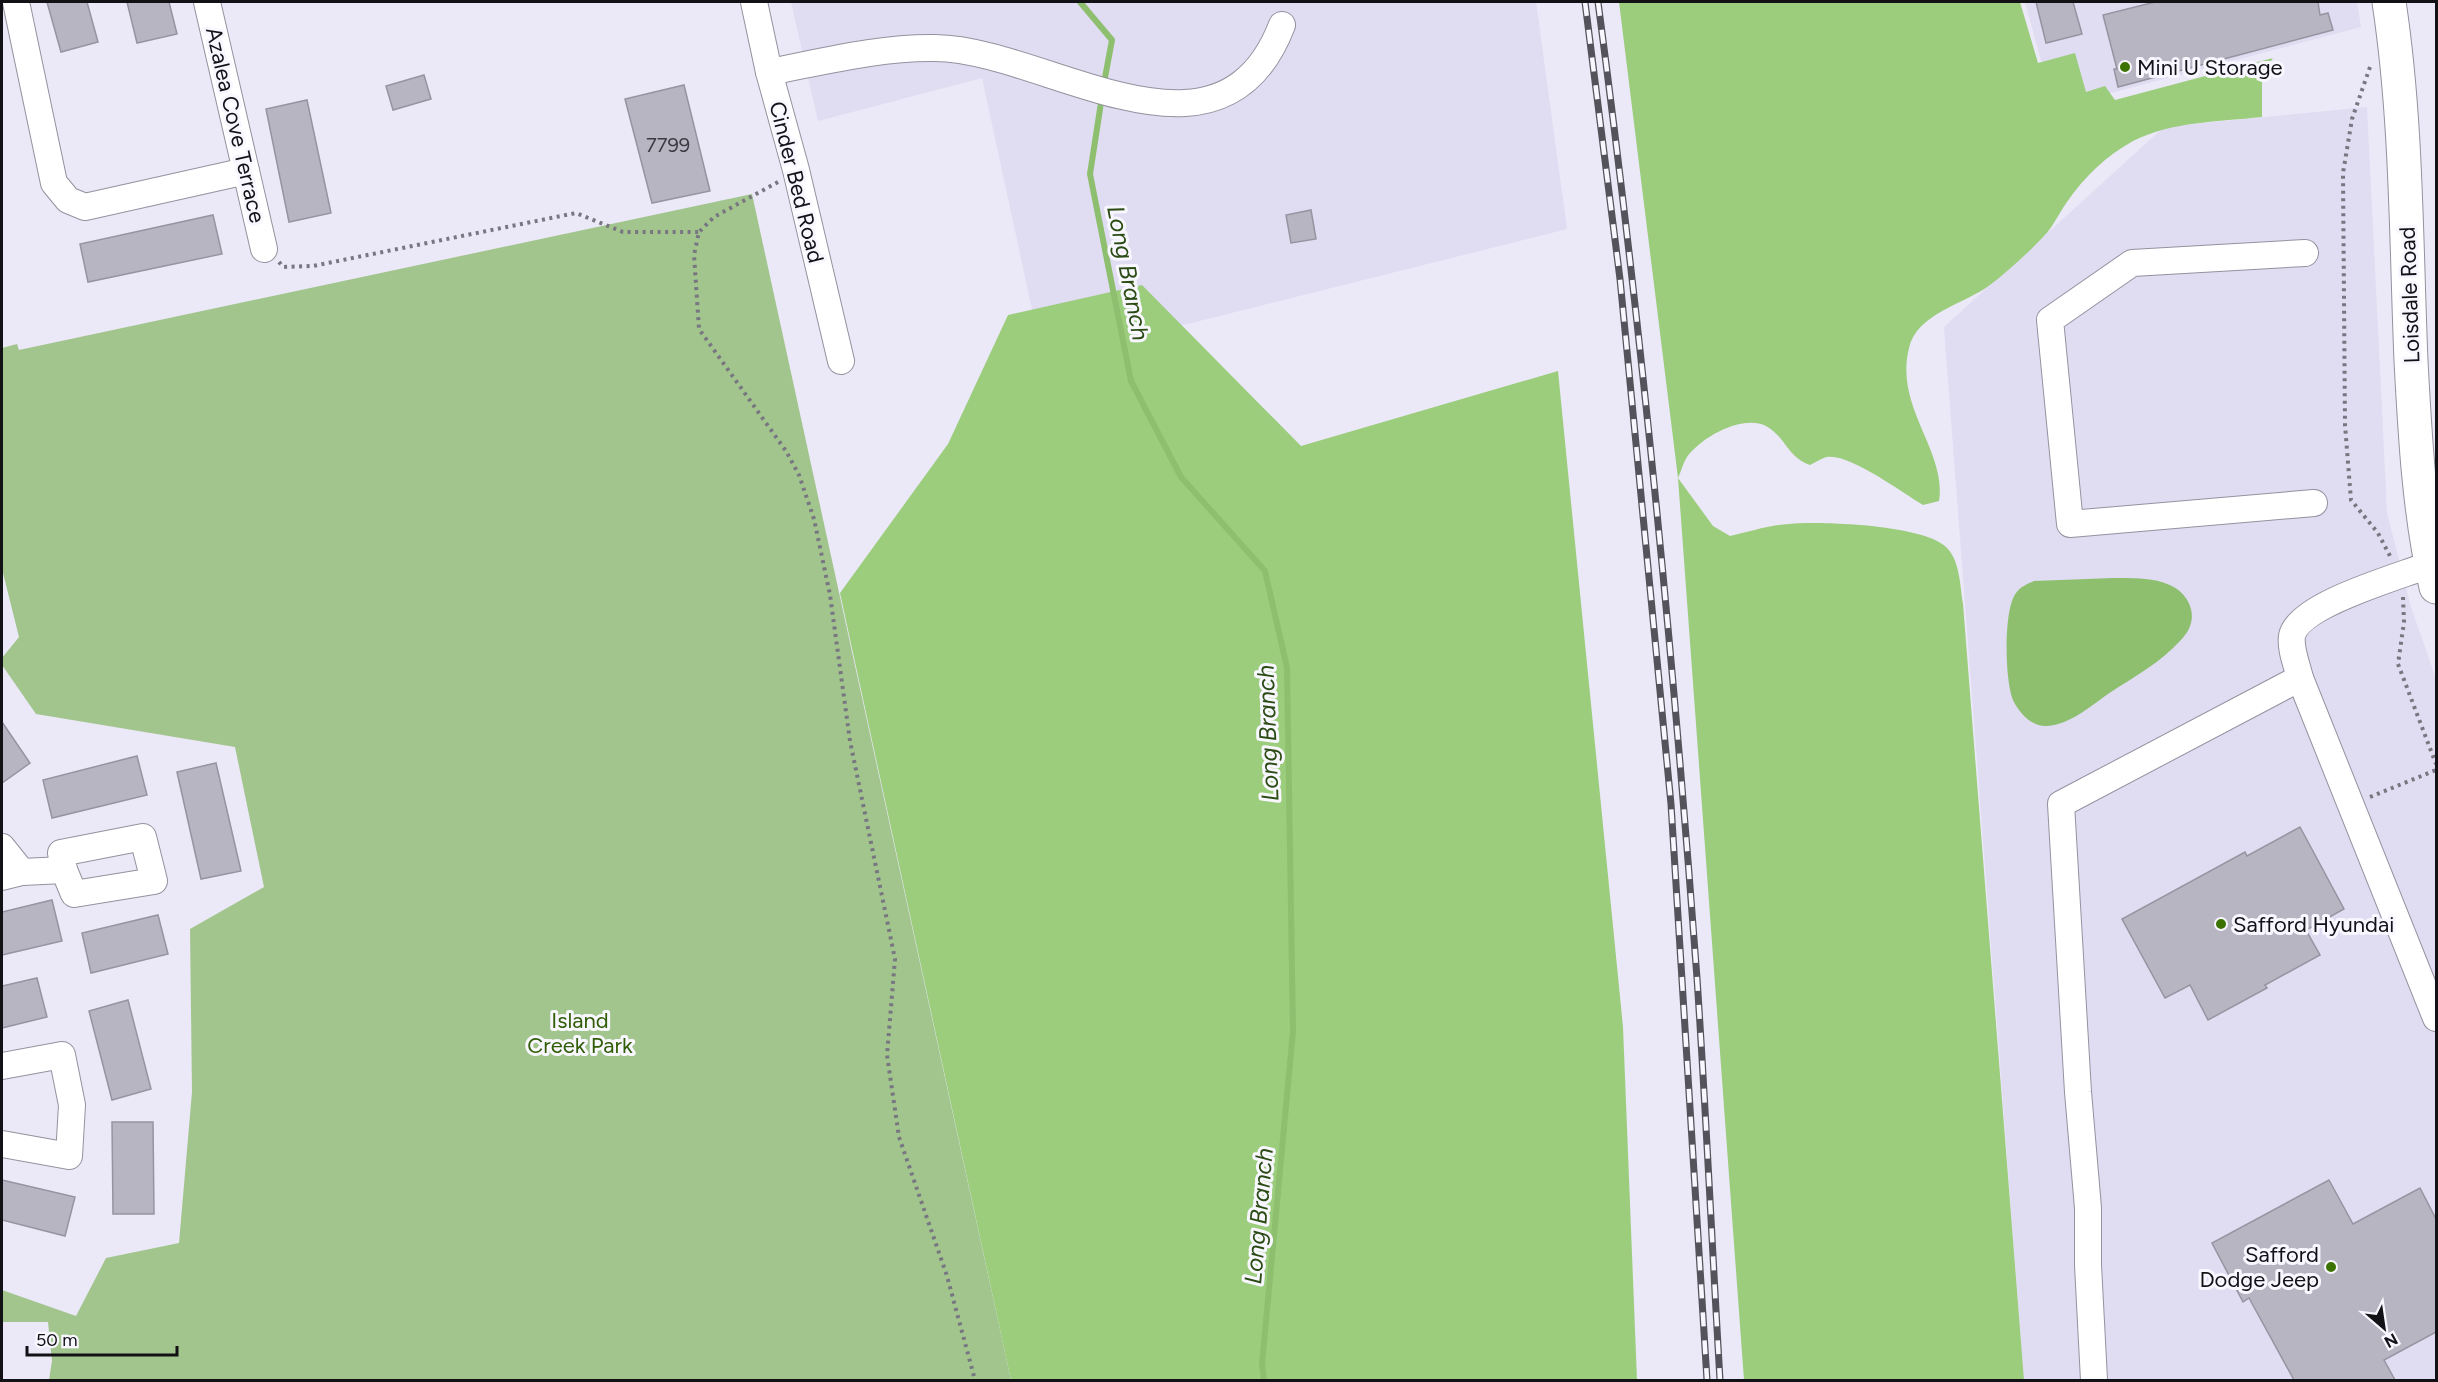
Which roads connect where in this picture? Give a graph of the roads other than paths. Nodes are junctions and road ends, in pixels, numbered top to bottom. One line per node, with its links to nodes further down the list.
1 (16, 2): 7 (street)
2 (207, 2): 7 (street, Azalea Cove Terrace)
3 (754, 2): 6 (street, Cinder Bed Road)
4 (2389, 2): 12 (main road, Loisdale Road)
5 (1282, 25): 6 (street)
6 (769, 72): 10 (street, Cinder Bed Road)
7 (246, 171): 8 (street, Azalea Cove Terrace)
8 (264, 249)
9 (2305, 253): 11 (street)
10 (841, 361)
11 (2314, 503)
12 (2434, 576): 13 (street)
13 (2300, 678): 17 (street); 20 (street)
14 (2, 847): 16 (street)
15 (63, 870): 16 (street)
16 (11, 875)
17 (2436, 1018)
18 (2, 1066): 19 (street)
19 (2, 1144)
20 (2094, 1380)

